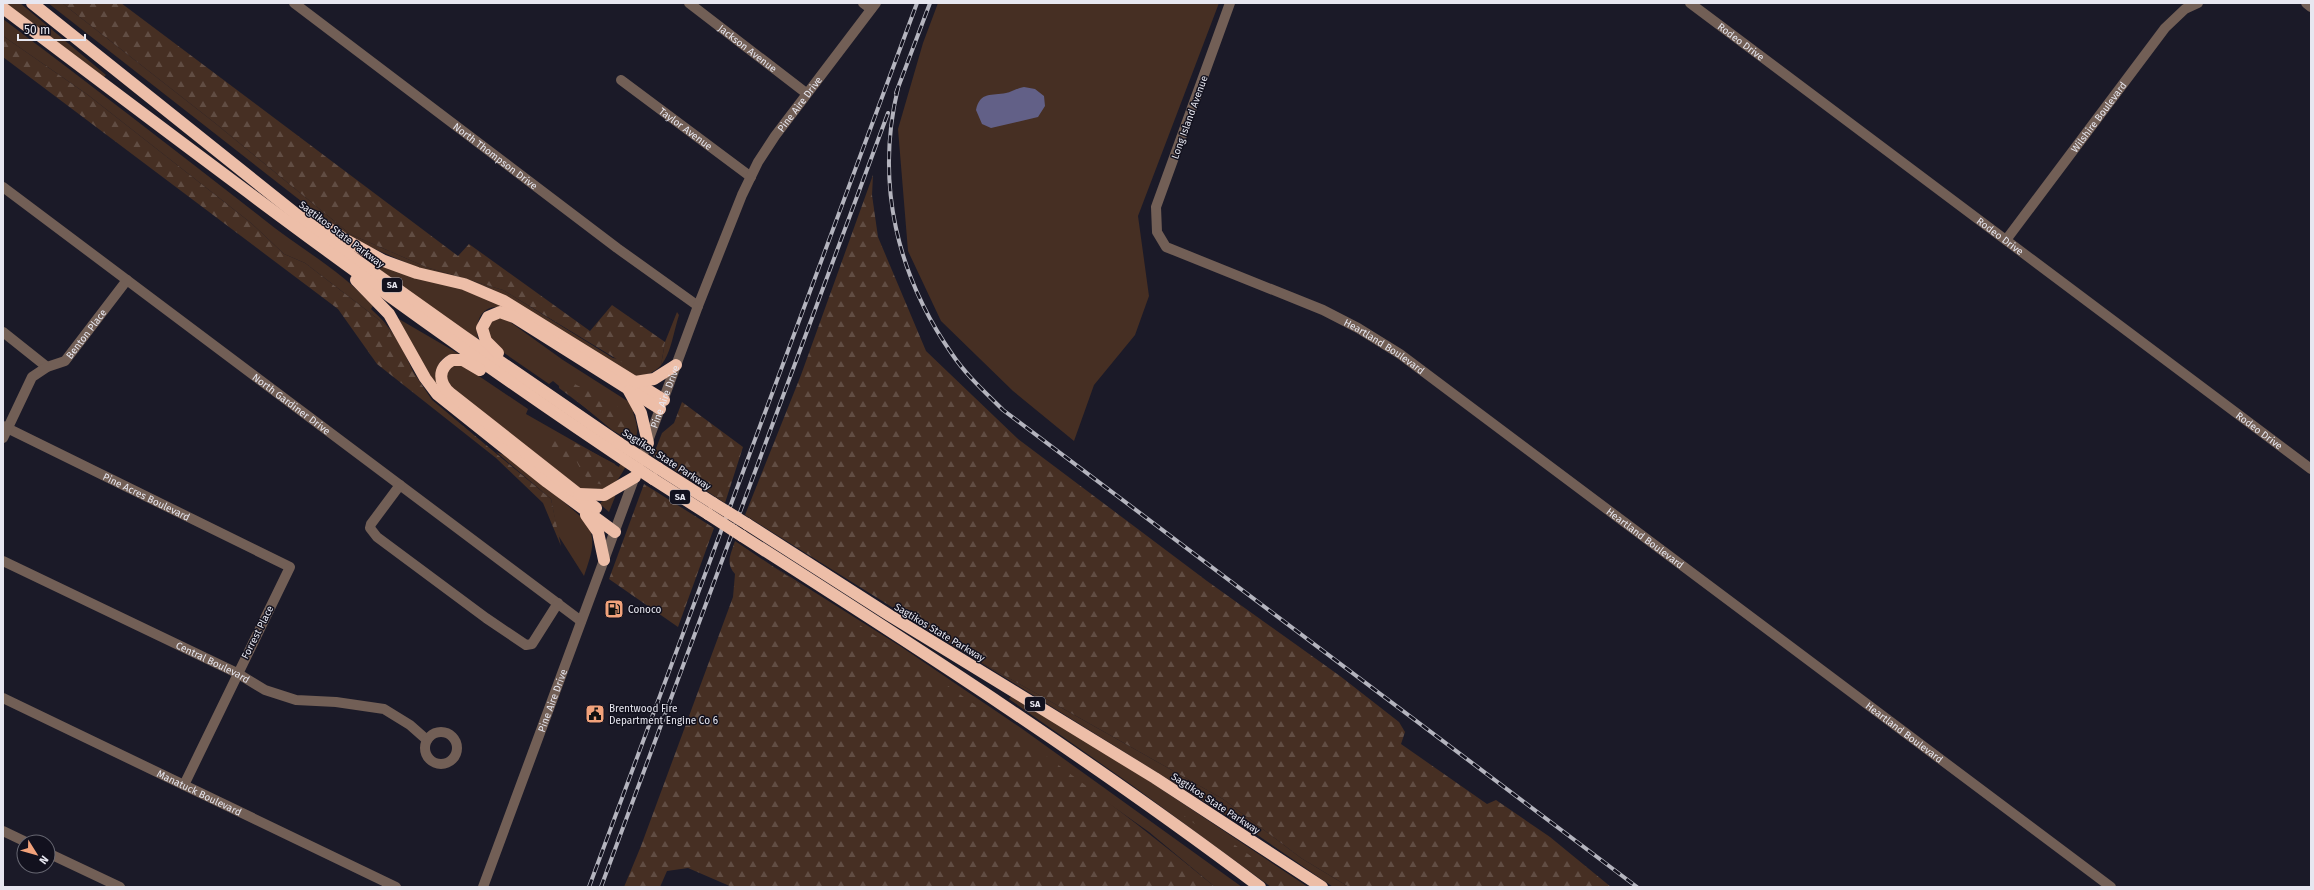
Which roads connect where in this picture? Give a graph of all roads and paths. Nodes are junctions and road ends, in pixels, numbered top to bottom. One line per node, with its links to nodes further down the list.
1 (32, 3): 14 (highway, Sagtikos State Parkway / SA)
2 (294, 3): 20 (street, North Thompson Drive)
3 (689, 3): 12 (street, Jackson Avenue)
4 (1230, 3): 16 (street, Long Island Avenue)
5 (1690, 3): 17 (street, Rodeo Drive)
6 (2198, 3): 17 (street, Wilshire Boulevard)
7 (2306, 3): 9 (street)
8 (870, 5): 12 (street, Pine Aire Drive)
9 (2311, 7)
10 (3, 8): 18 (highway, Sagtikos State Parkway / SA)
11 (622, 80): 13 (street, Taylor Avenue)
12 (806, 93): 13 (street, Pine Aire Drive)
13 (751, 177): 20 (street, Pine Aire Drive)
14 (252, 179): 24 (highway); 25 (highway, Sagtikos State Parkway / SA)
15 (3, 187): 19 (street, North Gardiner Drive)
16 (1157, 232): 56 (street, Heartland Boulevard)
17 (2006, 240): 32 (street, Rodeo Drive)
18 (323, 249): 26 (highway, Sagtikos State Parkway / SA); 37 (highway)
19 (127, 280): 23 (street, Benton Place); 35 (street, North Gardiner Drive)
20 (698, 306): 22 (street, Pine Aire Drive)
21 (3, 332): 23 (street)
22 (676, 365): 24 (highway); 27 (street, Pine Aire Drive)
23 (47, 367): 28 (street, Benton Place)
24 (631, 385): 25 (highway); 27 (highway); 30 (highway)
25 (535, 386): 31 (highway, Sagtikos State Parkway / SA)
26 (521, 390): 31 (highway, Sagtikos State Parkway / SA); 36 (highway)
27 (662, 404): 30 (street, Pine Aire Drive)
28 (5, 427): 29 (street, Benton Place); 41 (street, Pine Acres Boulevard)
29 (3, 438)
30 (648, 444): 34 (street, Pine Aire Drive)
31 (616, 447): 33 (highway, Sagtikos State Parkway / SA, bridge)
32 (2311, 469)
33 (655, 473): 54 (highway, Sagtikos State Parkway / SA, bridge); 55 (highway, Sagtikos State Parkway / SA, bridge)
34 (635, 477): 36 (highway); 38 (street, Pine Aire Drive)
35 (400, 485): 42 (street, North Gardiner Drive); 42 (street)
36 (578, 493): 38 (highway)
37 (566, 496): 38 (highway); 39 (highway)
38 (616, 528): 39 (street, Pine Aire Drive)
39 (604, 560): 43 (street, Pine Aire Drive)
40 (3, 561): 44 (street, Central Boulevard)
41 (290, 567): 44 (street, Forrest Place)
42 (558, 603): 43 (street, North Gardiner Drive)
43 (581, 621): 53 (street, Pine Aire Drive)
44 (237, 673): 46 (street, Central Boulevard); 47 (street, Forrest Place)
45 (3, 698): 47 (street, Manatuck Boulevard)
46 (427, 740)
47 (184, 785): 52 (street, Manatuck Boulevard)
48 (3, 831): 49 (street)
49 (16, 837)
50 (56, 857): 51 (street)
51 (120, 887)
52 (396, 887)
53 (483, 887)
54 (1260, 887)
55 (1322, 887)
56 (2111, 887)

